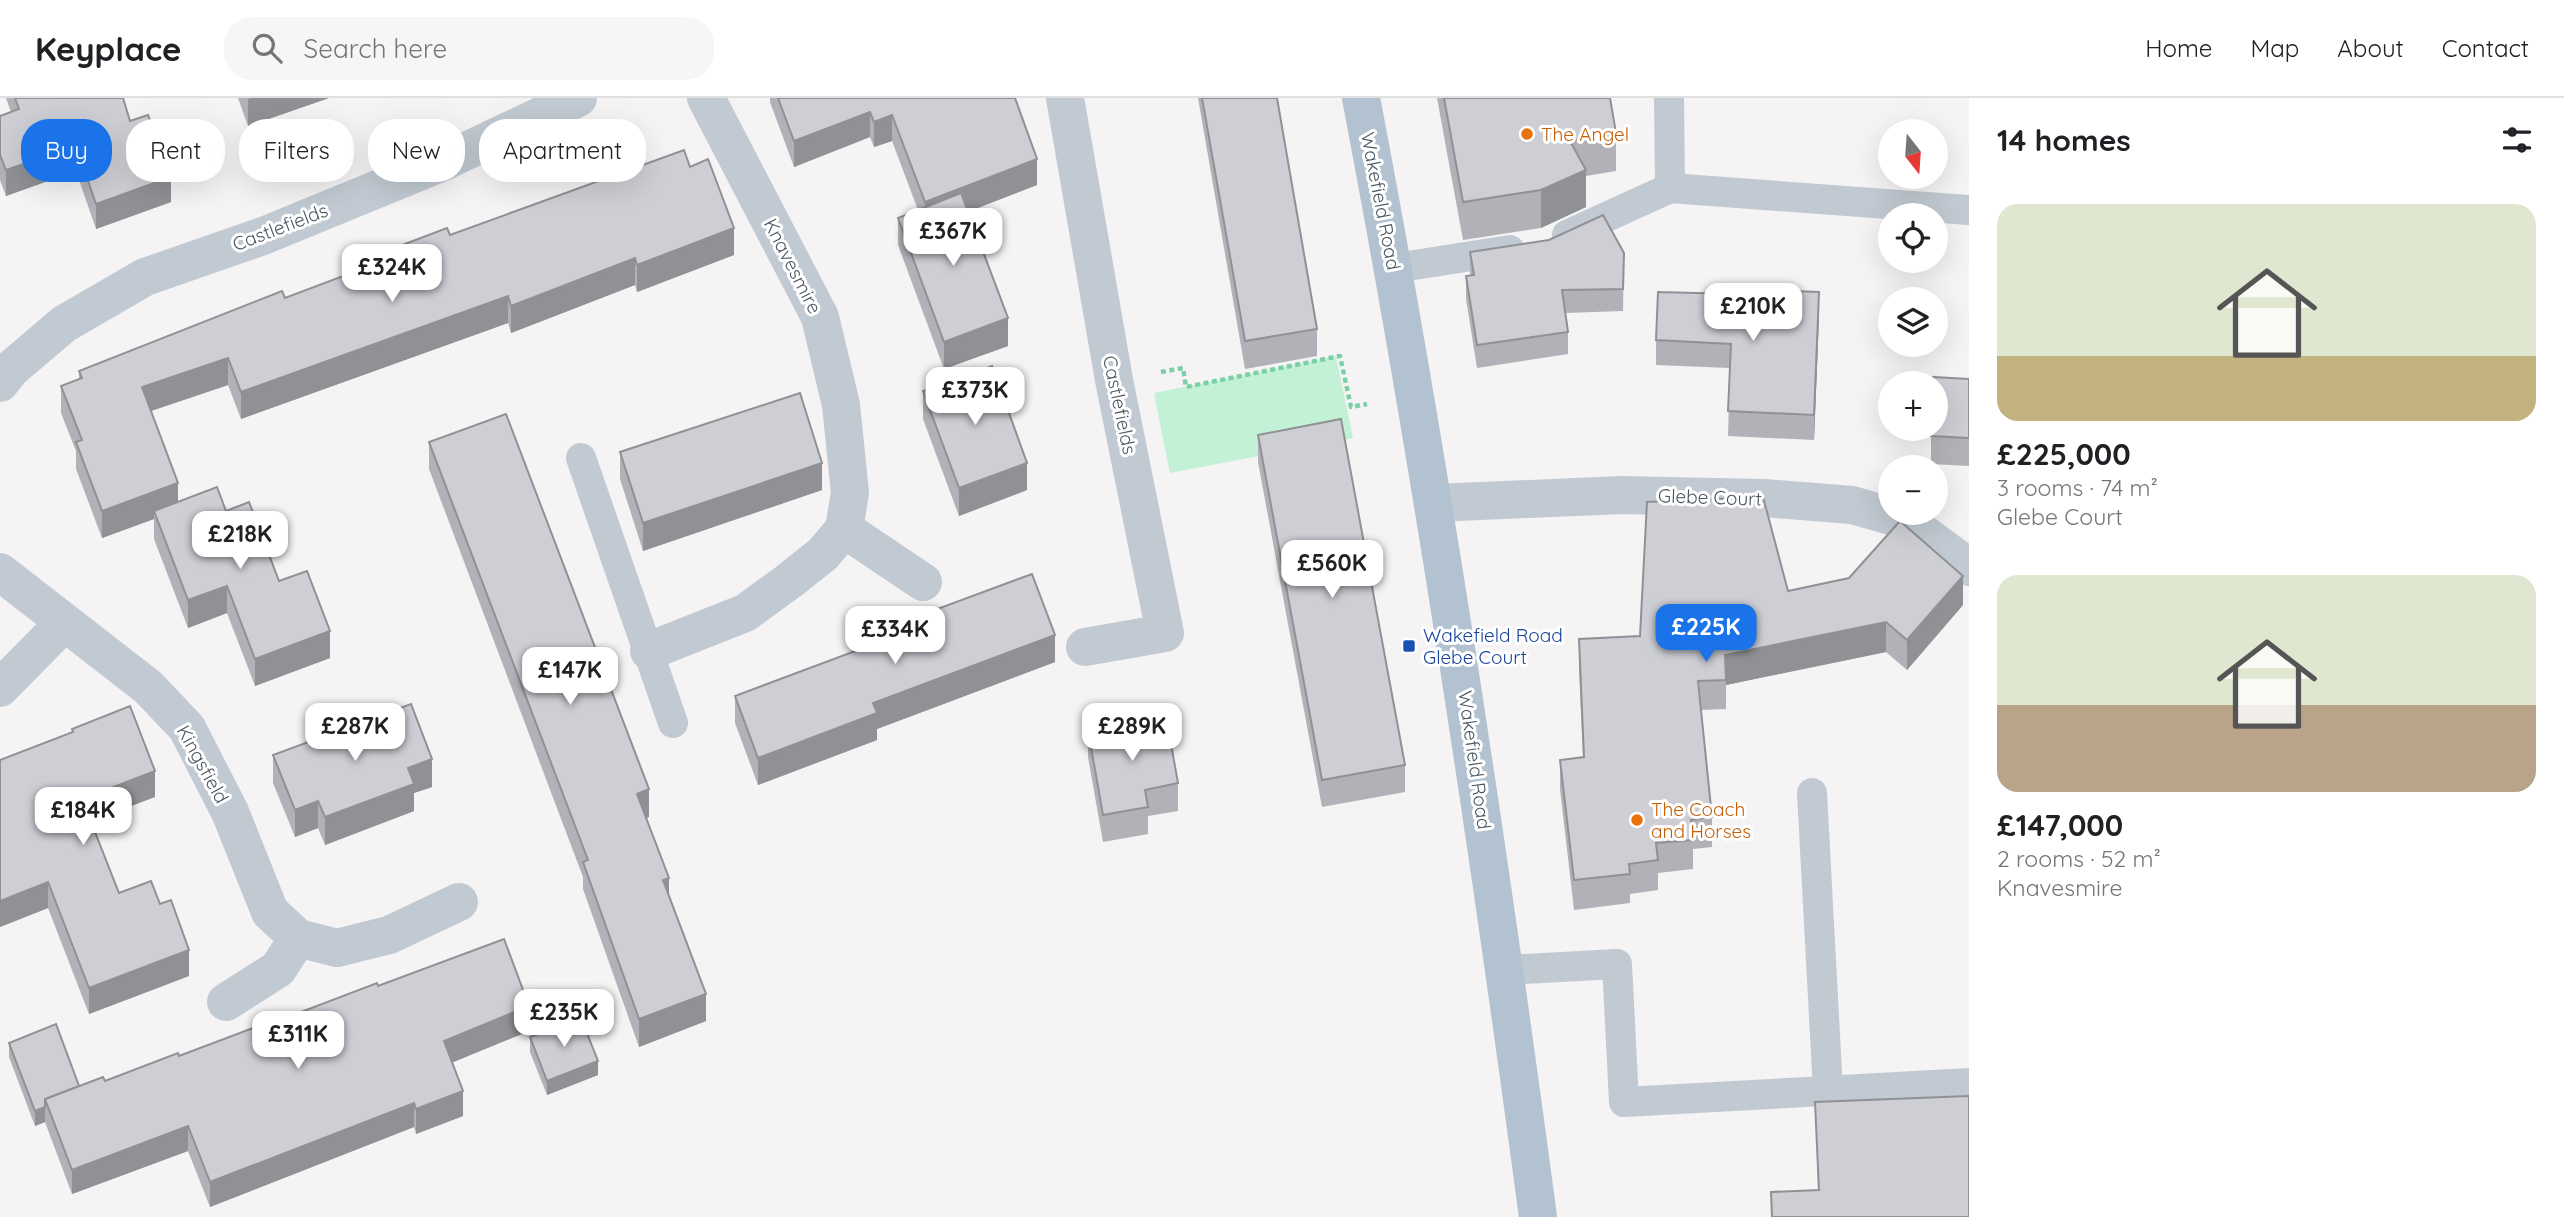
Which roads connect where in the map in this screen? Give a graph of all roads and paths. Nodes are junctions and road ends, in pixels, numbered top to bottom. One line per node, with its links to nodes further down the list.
1 (578, 98): 10 (street, Castlefields)
2 (706, 98): 14 (street, Knavesmire)
3 (1065, 98): 9 (street, Castlefields)
4 (1362, 98): 8 (main road, Wakefield Road)
5 (1669, 98): 6 (lane)
6 (1670, 188): 7 (lane); 8 (lane)
7 (1969, 210)
8 (1395, 268): 11 (main road, Wakefield Road)
9 (1114, 380): 11 (path); 19 (street, Castlefields)
10 (0, 383)
11 (1416, 393): 13 (main road, Wakefield Road)
12 (581, 458): 20 (lane)
13 (1434, 503): 15 (street, Glebe Court); 26 (main road, Wakefield Road)
14 (844, 529): 17 (street); 20 (street)
15 (1969, 567)
16 (0, 572): 18 (street)
17 (923, 582)
18 (63, 624): 21 (street); 25 (street, Kingsfield)
19 (1085, 647)
20 (649, 651): 22 (lane)
21 (0, 688)
22 (673, 723)
23 (1812, 793): 29 (lane)
24 (459, 902): 25 (street, Kingsfield)
25 (298, 938): 27 (street)
26 (1505, 970): 29 (lane); 30 (main road, Wakefield Road)
27 (226, 1002)
28 (1969, 1083): 29 (lane)
29 (1828, 1091)
30 (1538, 1217)

